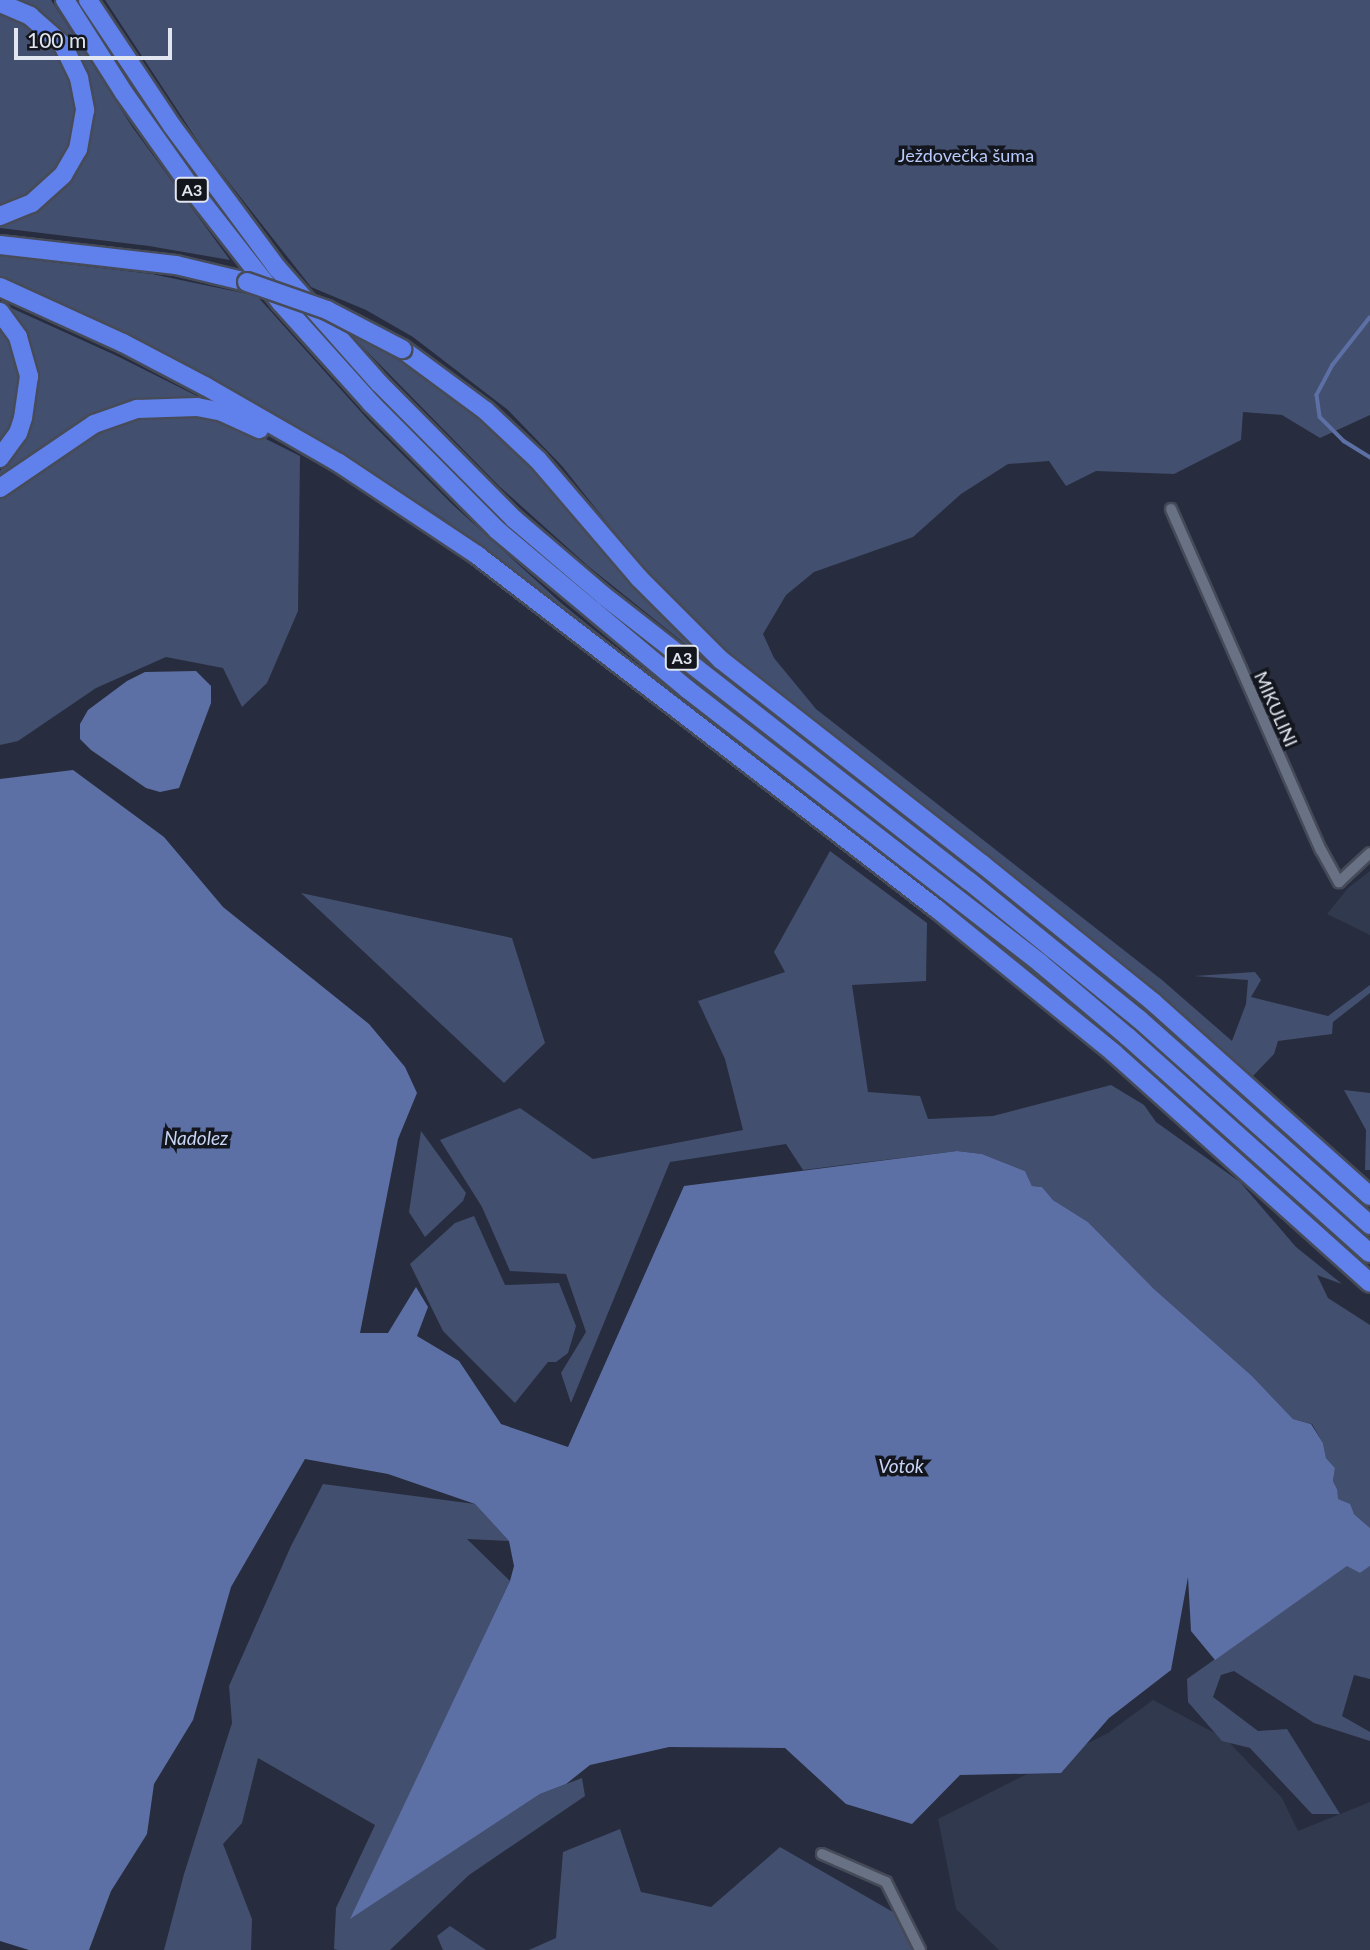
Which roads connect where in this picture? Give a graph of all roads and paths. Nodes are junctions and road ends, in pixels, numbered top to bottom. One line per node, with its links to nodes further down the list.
1 (65, 0): 17 (highway, A3)
2 (88, 0): 16 (highway, A3)
3 (0, 3): 4 (highway)
4 (0, 216)
5 (0, 233): 7 (highway)
6 (0, 245): 7 (highway)
7 (83, 256): 15 (highway, bridge)
8 (0, 287): 11 (highway)
9 (0, 312): 10 (highway)
10 (0, 458)
11 (338, 463): 12 (highway); 18 (highway)
12 (0, 488)
13 (1171, 509): 14 (street, MIKULINI)
14 (1370, 852)
15 (1370, 1196)
16 (1370, 1225)
17 (1370, 1253)
18 (1370, 1283)
19 (822, 1854): 20 (street)
20 (920, 1950)

